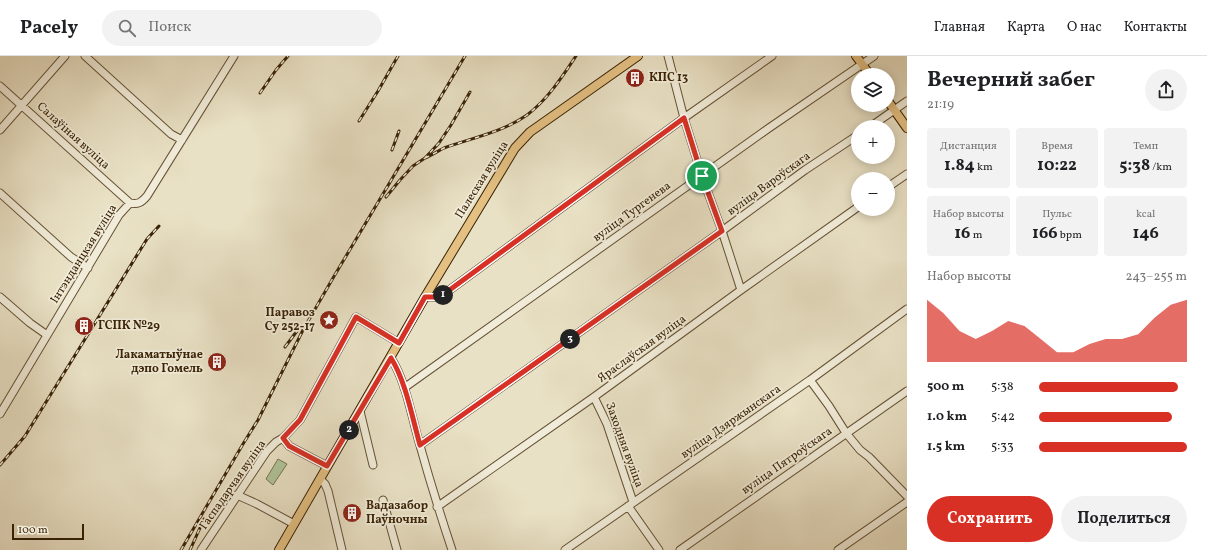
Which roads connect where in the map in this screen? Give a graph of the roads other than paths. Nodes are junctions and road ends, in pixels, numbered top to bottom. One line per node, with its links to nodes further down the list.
1 (65, 56): 13 (street)
2 (86, 56): 21 (street)
3 (234, 56): 21 (street, Інтэнданцкая вуліца)
4 (638, 56): 33 (main road, Палеская вуліца)
5 (668, 56): 17 (street)
6 (772, 56): 17 (street)
7 (856, 56): 9 (main road)
8 (874, 56): 9 (street, вуліца Тургенева)
9 (862, 64): 10 (main road); 24 (street, вуліца Тургенева)
10 (865, 68)
11 (0, 86): 13 (street, Салаўіная вуліца)
12 (907, 101): 14 (street)
13 (22, 105): 20 (street); 27 (street, Салаўіная вуліца)
14 (895, 109)
15 (895, 111): 19 (main road)
16 (891, 112): 18 (street)
17 (684, 118): 24 (street); 33 (street)
18 (880, 120)
19 (907, 128)
20 (0, 130)
21 (182, 140): 27 (street, Інтэнданцкая вуліца)
22 (851, 140): 29 (street, вуліца Вароўскага)
23 (907, 174): 25 (street)
24 (702, 176): 29 (street); 39 (street, вуліца Тургенева)
25 (895, 182)
26 (0, 193): 30 (street)
27 (130, 203): 30 (street, Інтэнданцкая вуліца)
28 (851, 212): 31 (street, Яраслаўская вуліца)
29 (722, 231): 31 (street); 46 (street, вуліца Вароўскага)
30 (88, 268): 35 (street, Інтэнданцкая вуліца)
31 (741, 290): 41 (street, Яраслаўская вуліца)
32 (0, 297): 35 (street)
33 (425, 297): 36 (main road, Палеская вуліца)
34 (907, 309): 38 (street, вуліца Дзяржынскага)
35 (47, 335): 42 (street, Інтэнданцкая вуліца)
36 (399, 343): 37 (main road, Палеская вуліца); 45 (street, Гаспадарчая вуліца)
37 (391, 358): 39 (street); 43 (main road, Палеская вуліца)
38 (810, 380): 44 (street); 54 (street, вуліца Дзяржынскага)
39 (404, 388): 46 (street)
40 (907, 391): 44 (street, вуліца Пятроўскага)
41 (594, 397): 54 (street, Заходняя вуліца); 55 (street, Яраслаўская вуліца)
42 (1, 409)
43 (360, 411): 47 (street); 48 (main road, Палеская вуліца)
44 (846, 433): 51 (street); 64 (street, вуліца Пятроўскага)
45 (283, 438): 48 (street); 50 (street, Гаспадарчая вуліца)
46 (420, 445): 55 (street)
47 (373, 465)
48 (327, 466): 49 (main road, Палеская вуліца)
49 (320, 479): 56 (main road, Палеская вуліца); 59 (street)
50 (237, 495): 56 (street); 57 (street, Гаспадарчая вуліца)
51 (907, 496)
52 (383, 500): 60 (street)
53 (907, 502): 65 (street)
54 (631, 504): 62 (street, вуліца Дзяржынскага); 63 (street, Заходняя вуліца)
55 (437, 507): 61 (street)
56 (294, 524): 58 (main road, Палеская вуліца)
57 (201, 550)
58 (279, 550)
59 (342, 550)
60 (397, 550)
61 (452, 550)
62 (565, 550)
63 (659, 550)
64 (680, 550)
65 (838, 550)

